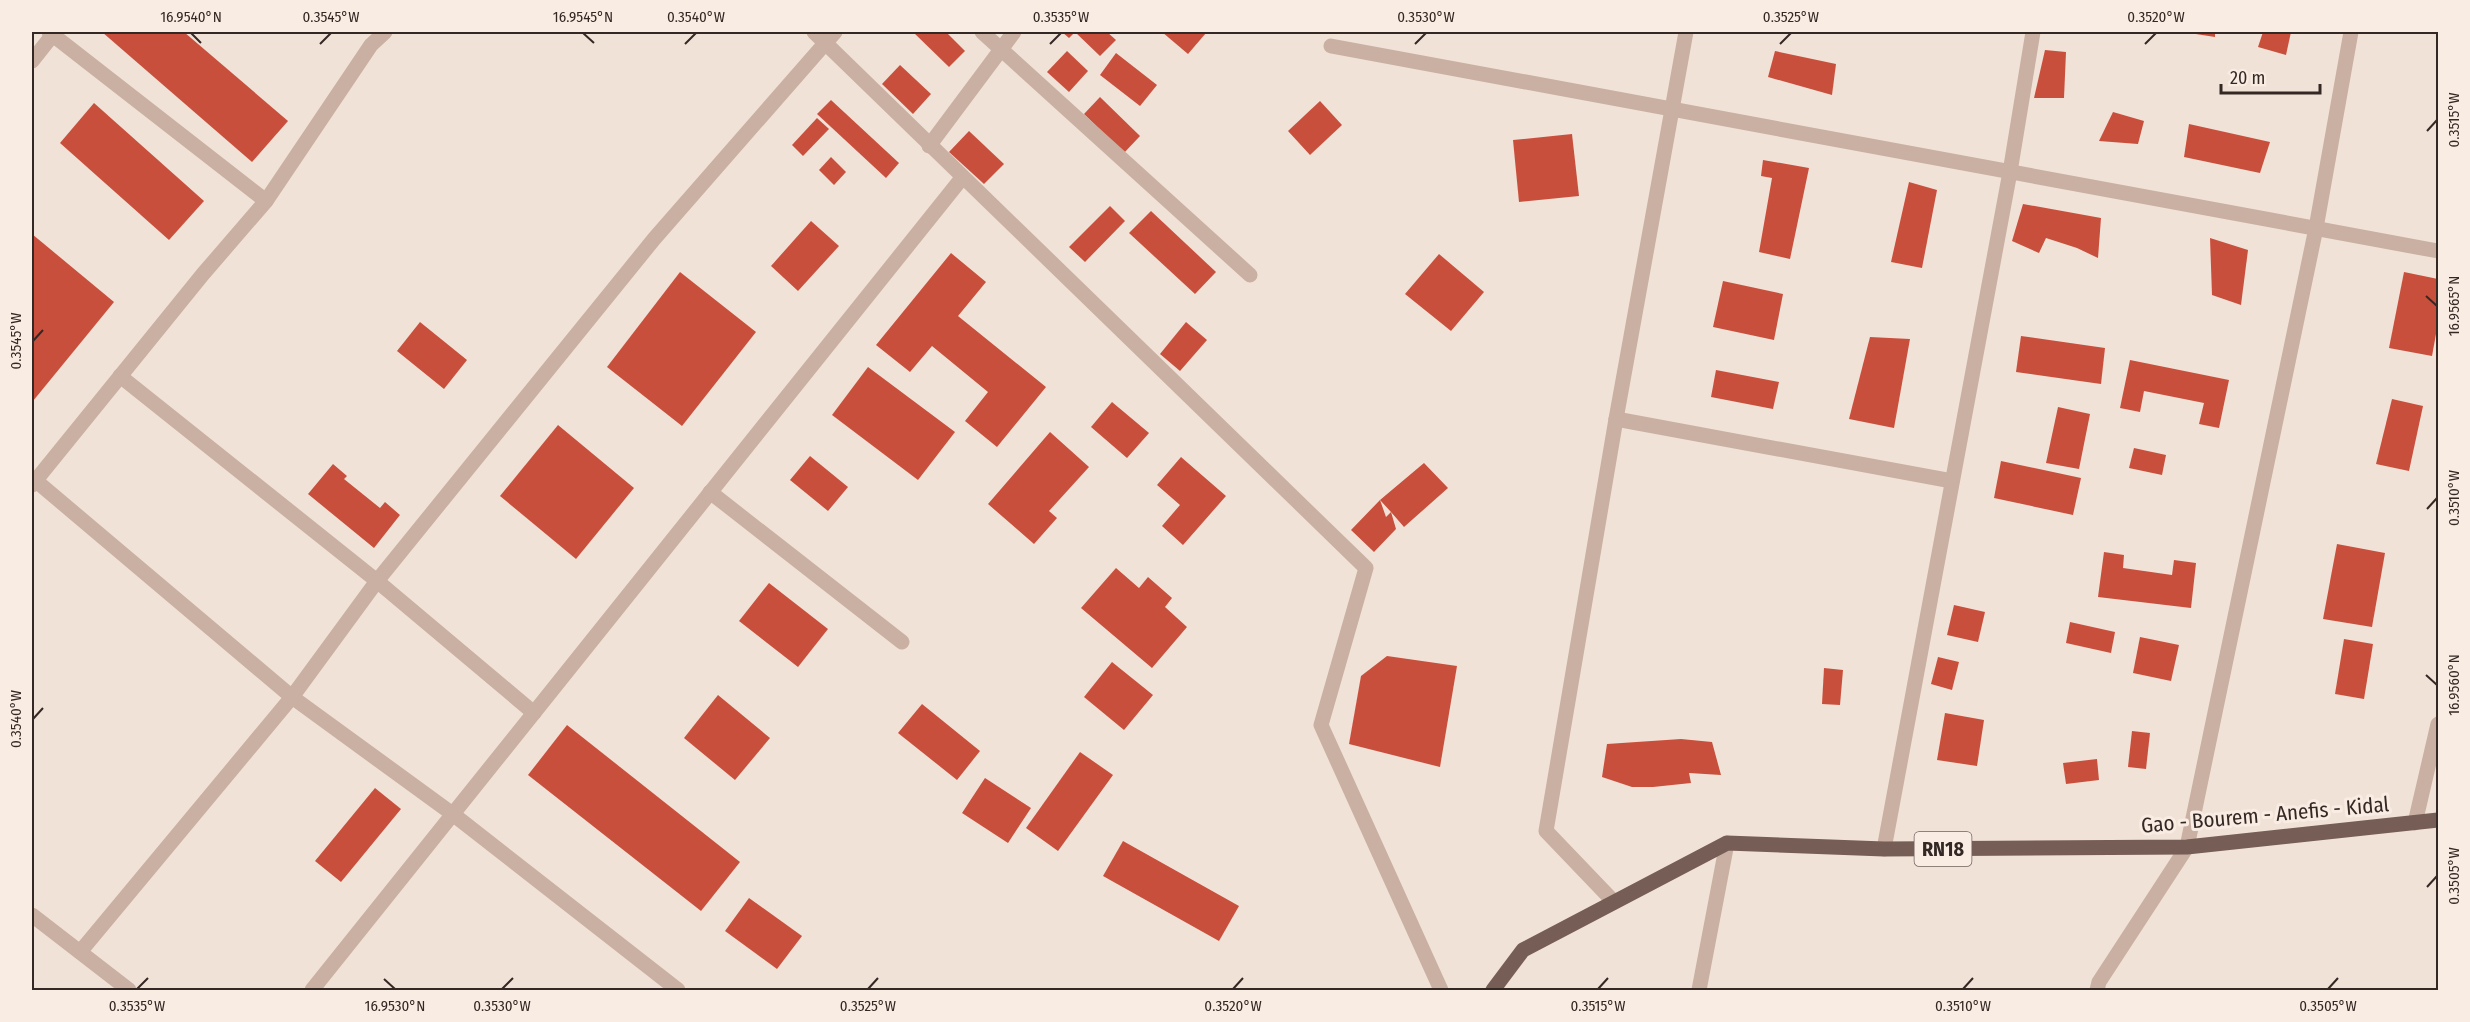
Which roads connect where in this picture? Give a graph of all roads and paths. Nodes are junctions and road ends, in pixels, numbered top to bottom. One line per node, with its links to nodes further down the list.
1 (385, 32): 17 (street)
2 (814, 32): 9 (street)
3 (982, 32): 11 (street)
4 (1014, 32): 11 (street)
5 (1686, 32): 13 (street)
6 (2033, 32): 15 (street)
7 (2351, 32): 18 (street)
8 (52, 33): 12 (street); 17 (street)
9 (830, 37): 14 (street); 26 (street)
10 (1330, 46): 13 (street)
11 (999, 49): 14 (street); 20 (street)
12 (32, 61)
13 (1672, 109): 15 (street); 22 (street)
14 (929, 146): 16 (street)
15 (2010, 172): 18 (street); 23 (street)
16 (962, 178): 25 (street); 43 (street)
17 (266, 201): 21 (street)
18 (2316, 228): 19 (street); 35 (street)
19 (2439, 251)
20 (1250, 275)
21 (120, 376): 24 (street); 26 (street)
22 (1616, 419): 23 (street); 37 (street)
23 (1952, 481): 36 (street)
24 (33, 482): 28 (street)
25 (710, 492): 27 (street); 29 (street)
26 (377, 581): 28 (street); 29 (street)
27 (902, 642)
28 (292, 697): 31 (street); 39 (street)
29 (534, 713): 31 (street)
30 (2439, 724): 33 (street)
31 (454, 815): 41 (street); 42 (street)
32 (2439, 820): 33 (main road, Gao - Bourem - Anefis - Kidal / RN18)
33 (2415, 823): 35 (main road, Gao - Bourem - Anefis - Kidal / RN18)
34 (1727, 843): 36 (main road, Gao - Bourem - Anefis - Kidal / RN18); 37 (main road, Gao - Bourem - Anefis - Kidal / RN18); 45 (street)
35 (2187, 847): 36 (main road, Gao - Bourem - Anefis - Kidal / RN18); 46 (street)
36 (1884, 849)
37 (1614, 902): 44 (main road, Gao - Bourem - Anefis - Kidal / RN18)
38 (32, 915): 39 (street)
39 (80, 952): 40 (street)
40 (129, 990)
41 (312, 990)
42 (678, 990)
43 (1441, 990)
44 (1493, 990)
45 (1700, 990)
46 (2097, 990)

